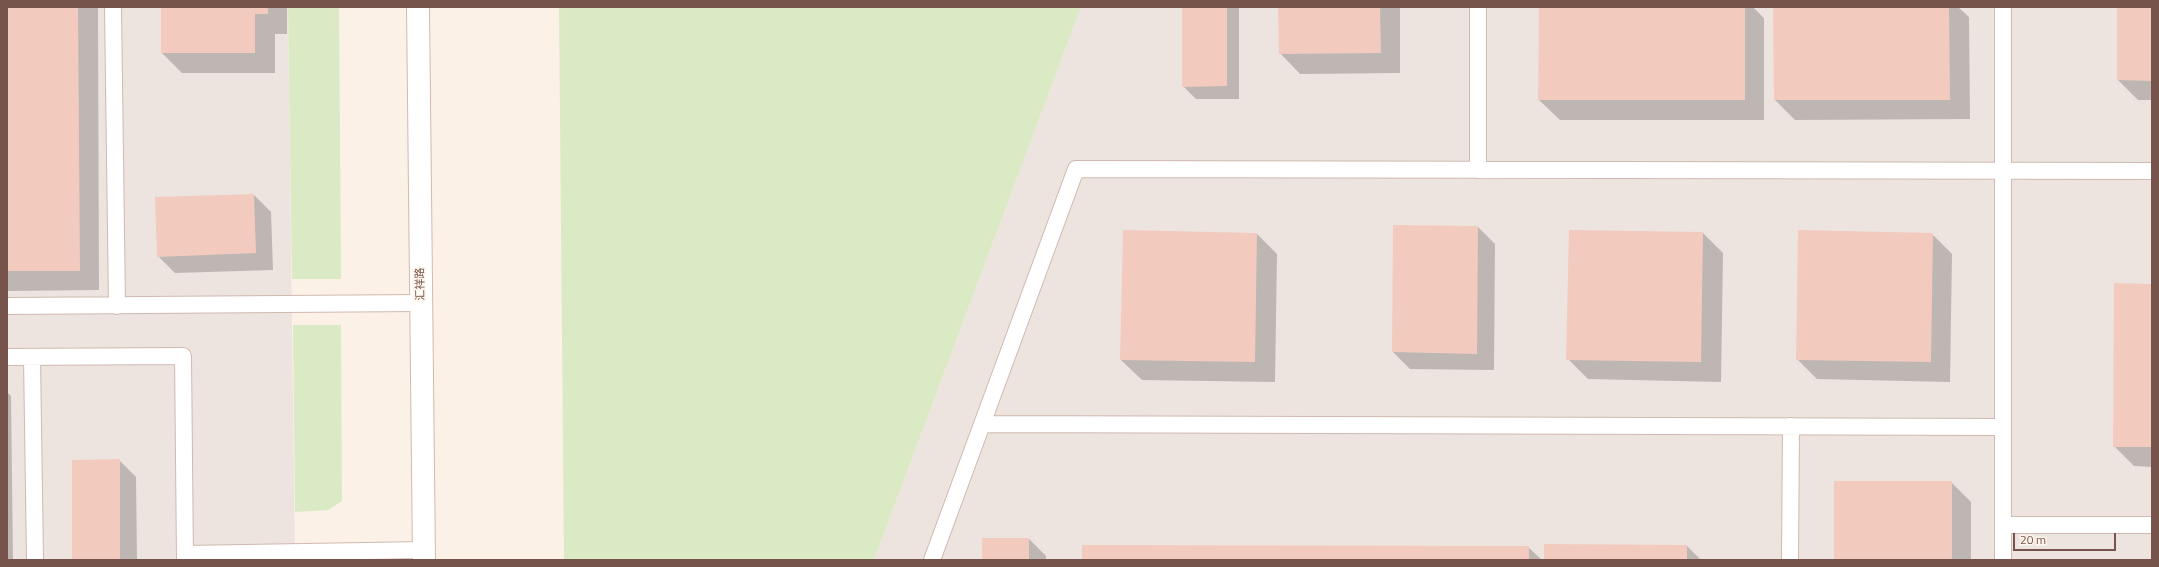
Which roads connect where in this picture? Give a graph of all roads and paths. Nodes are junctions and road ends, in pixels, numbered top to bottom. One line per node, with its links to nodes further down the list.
1 (113, 7): 10 (lane)
2 (418, 7): 8 (main road, 汇祥路)
3 (1478, 7): 5 (lane)
4 (2003, 7): 6 (lane)
5 (1478, 170): 6 (lane); 13 (lane)
6 (2003, 171): 7 (lane); 15 (lane)
7 (2152, 171)
8 (421, 303): 10 (lane); 18 (main road, 汇祥路)
9 (7, 306): 10 (lane)
10 (116, 306)
11 (7, 357): 12 (lane)
12 (32, 357): 19 (lane); 20 (lane)
13 (982, 424): 14 (lane); 21 (lane)
14 (1791, 426): 15 (lane); 22 (lane)
15 (2003, 427): 16 (lane)
16 (2003, 525): 17 (lane); 23 (lane)
17 (2152, 525)
18 (424, 555): 19 (lane)
19 (185, 557)
20 (35, 560)
21 (932, 560)
22 (1790, 560)
23 (2003, 560)

